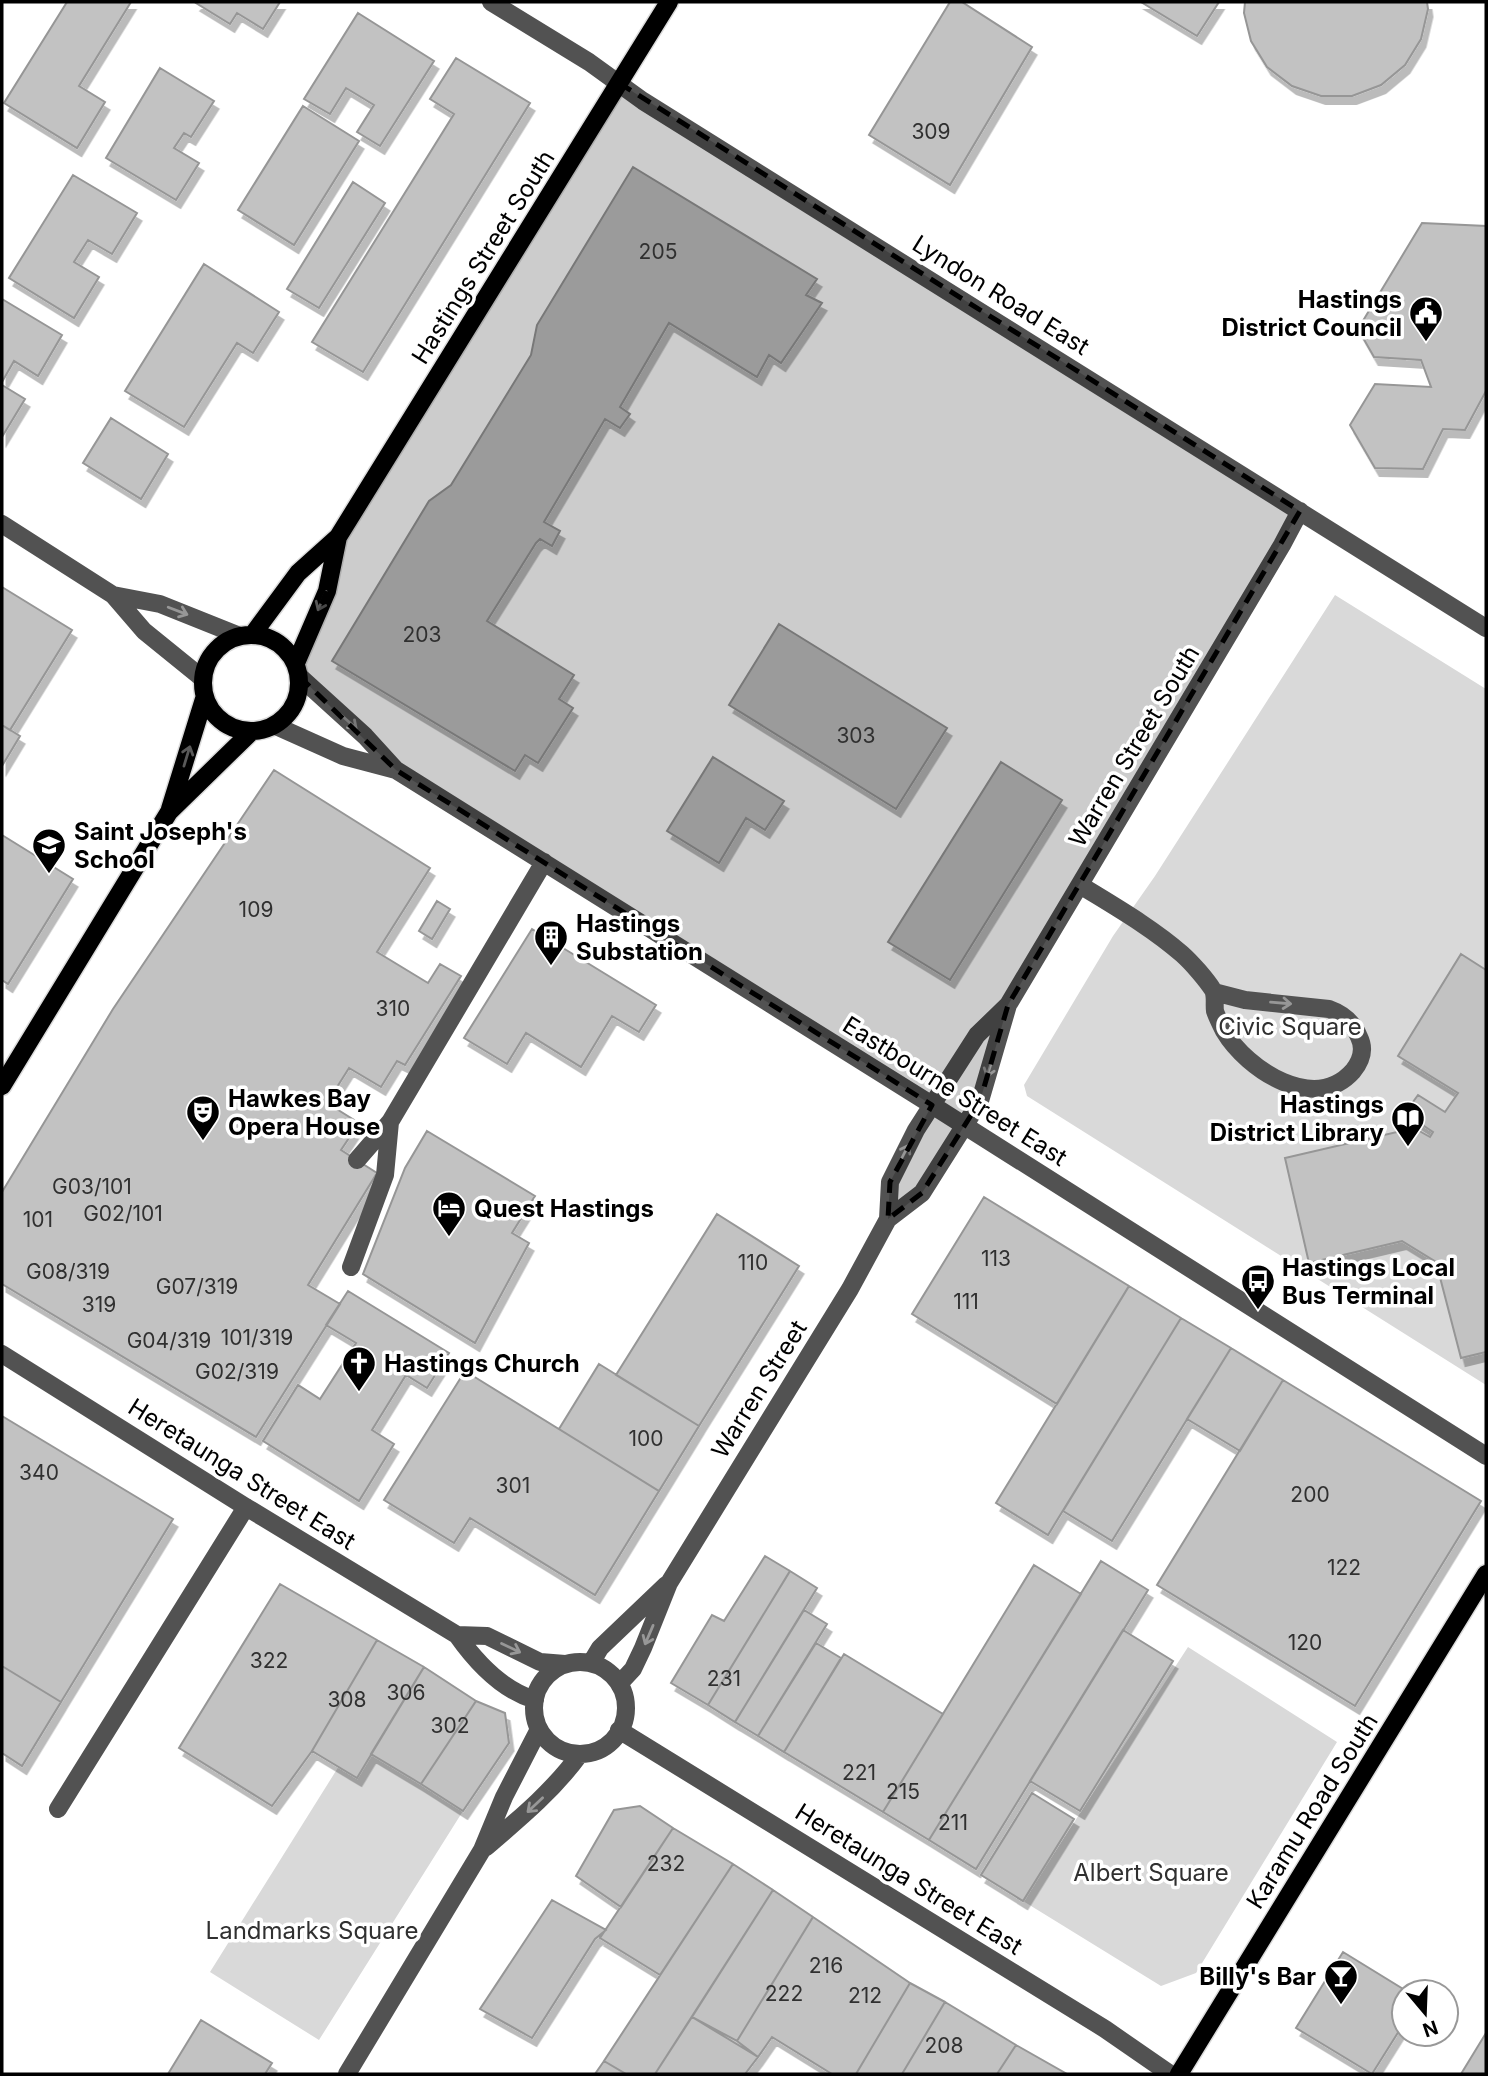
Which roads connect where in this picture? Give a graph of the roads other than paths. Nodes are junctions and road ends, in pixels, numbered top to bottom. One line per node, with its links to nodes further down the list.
1 (491, 2): 3 (street, Lyndon Road East)
2 (669, 2): 3 (main road, Hastings Street South)
3 (619, 83): 4 (street, Lyndon Road East); 6 (main road, Hastings Street South)
4 (1300, 512): 8 (street, Lyndon Road East); 18 (street, Warren Street South)
5 (2, 524): 7 (street)
6 (338, 537): 9 (main road, Hastings Street South); 10 (main road, Hastings Street South, one-way to 10)
7 (113, 595): 9 (street, one-way to 9); 11 (street)
8 (1486, 628)
9 (246, 635): 10 (main road); 11 (main road)
10 (298, 670): 13 (main road); 15 (street, Eastbourne Street East, one-way to 15)
11 (202, 678): 12 (main road)
12 (205, 699): 14 (main road); 16 (main road, one-way to 12)
13 (275, 726): 14 (main road); 15 (street, Eastbourne Street East)
14 (250, 732): 16 (main road)
15 (396, 770): 17 (street, Eastbourne Street East)
16 (169, 812): 21 (main road)
17 (544, 862): 22 (street, Eastbourne Street East); 23 (street)
18 (1080, 885): 19 (street); 20 (street, Warren Street South)
19 (1214, 992): 19 (street, one-way to 19)
20 (1008, 1005): 22 (street, Warren Street); 24 (street, Warren Street, one-way to 24)
21 (2, 1086)
22 (932, 1105): 24 (street, Eastbourne Street East); 26 (street, Warren Street, one-way to 22)
23 (390, 1122): 25 (street); 27 (street)
24 (964, 1126): 26 (street, Warren Street); 29 (street, Eastbourne Street East)
25 (357, 1160)
26 (888, 1219): 32 (street, Warren Street)
27 (351, 1267)
28 (2, 1354): 30 (street, Heretaunga Street East)
29 (1486, 1456)
30 (246, 1507): 33 (street, Heretaunga Street East); 41 (street)
31 (1486, 1574): 45 (main road, Karamu Road South)
32 (669, 1583): 34 (street, Warren Street); 36 (street, Warren Street, one-way to 36)
33 (457, 1635): 35 (street, Heretaunga Street East, one-way to 35); 37 (street, Heretaunga Street East)
34 (591, 1663): 35 (street); 36 (street)
35 (565, 1664): 37 (street)
36 (620, 1682): 39 (street)
37 (535, 1700): 38 (street)
38 (539, 1729): 40 (street); 42 (street)
39 (619, 1730): 40 (street); 44 (street, Heretaunga Street East)
40 (580, 1754): 42 (street, one-way to 42)
41 (58, 1809)
42 (482, 1850): 43 (street)
43 (347, 2074)
44 (1170, 2074)
45 (1179, 2074)

